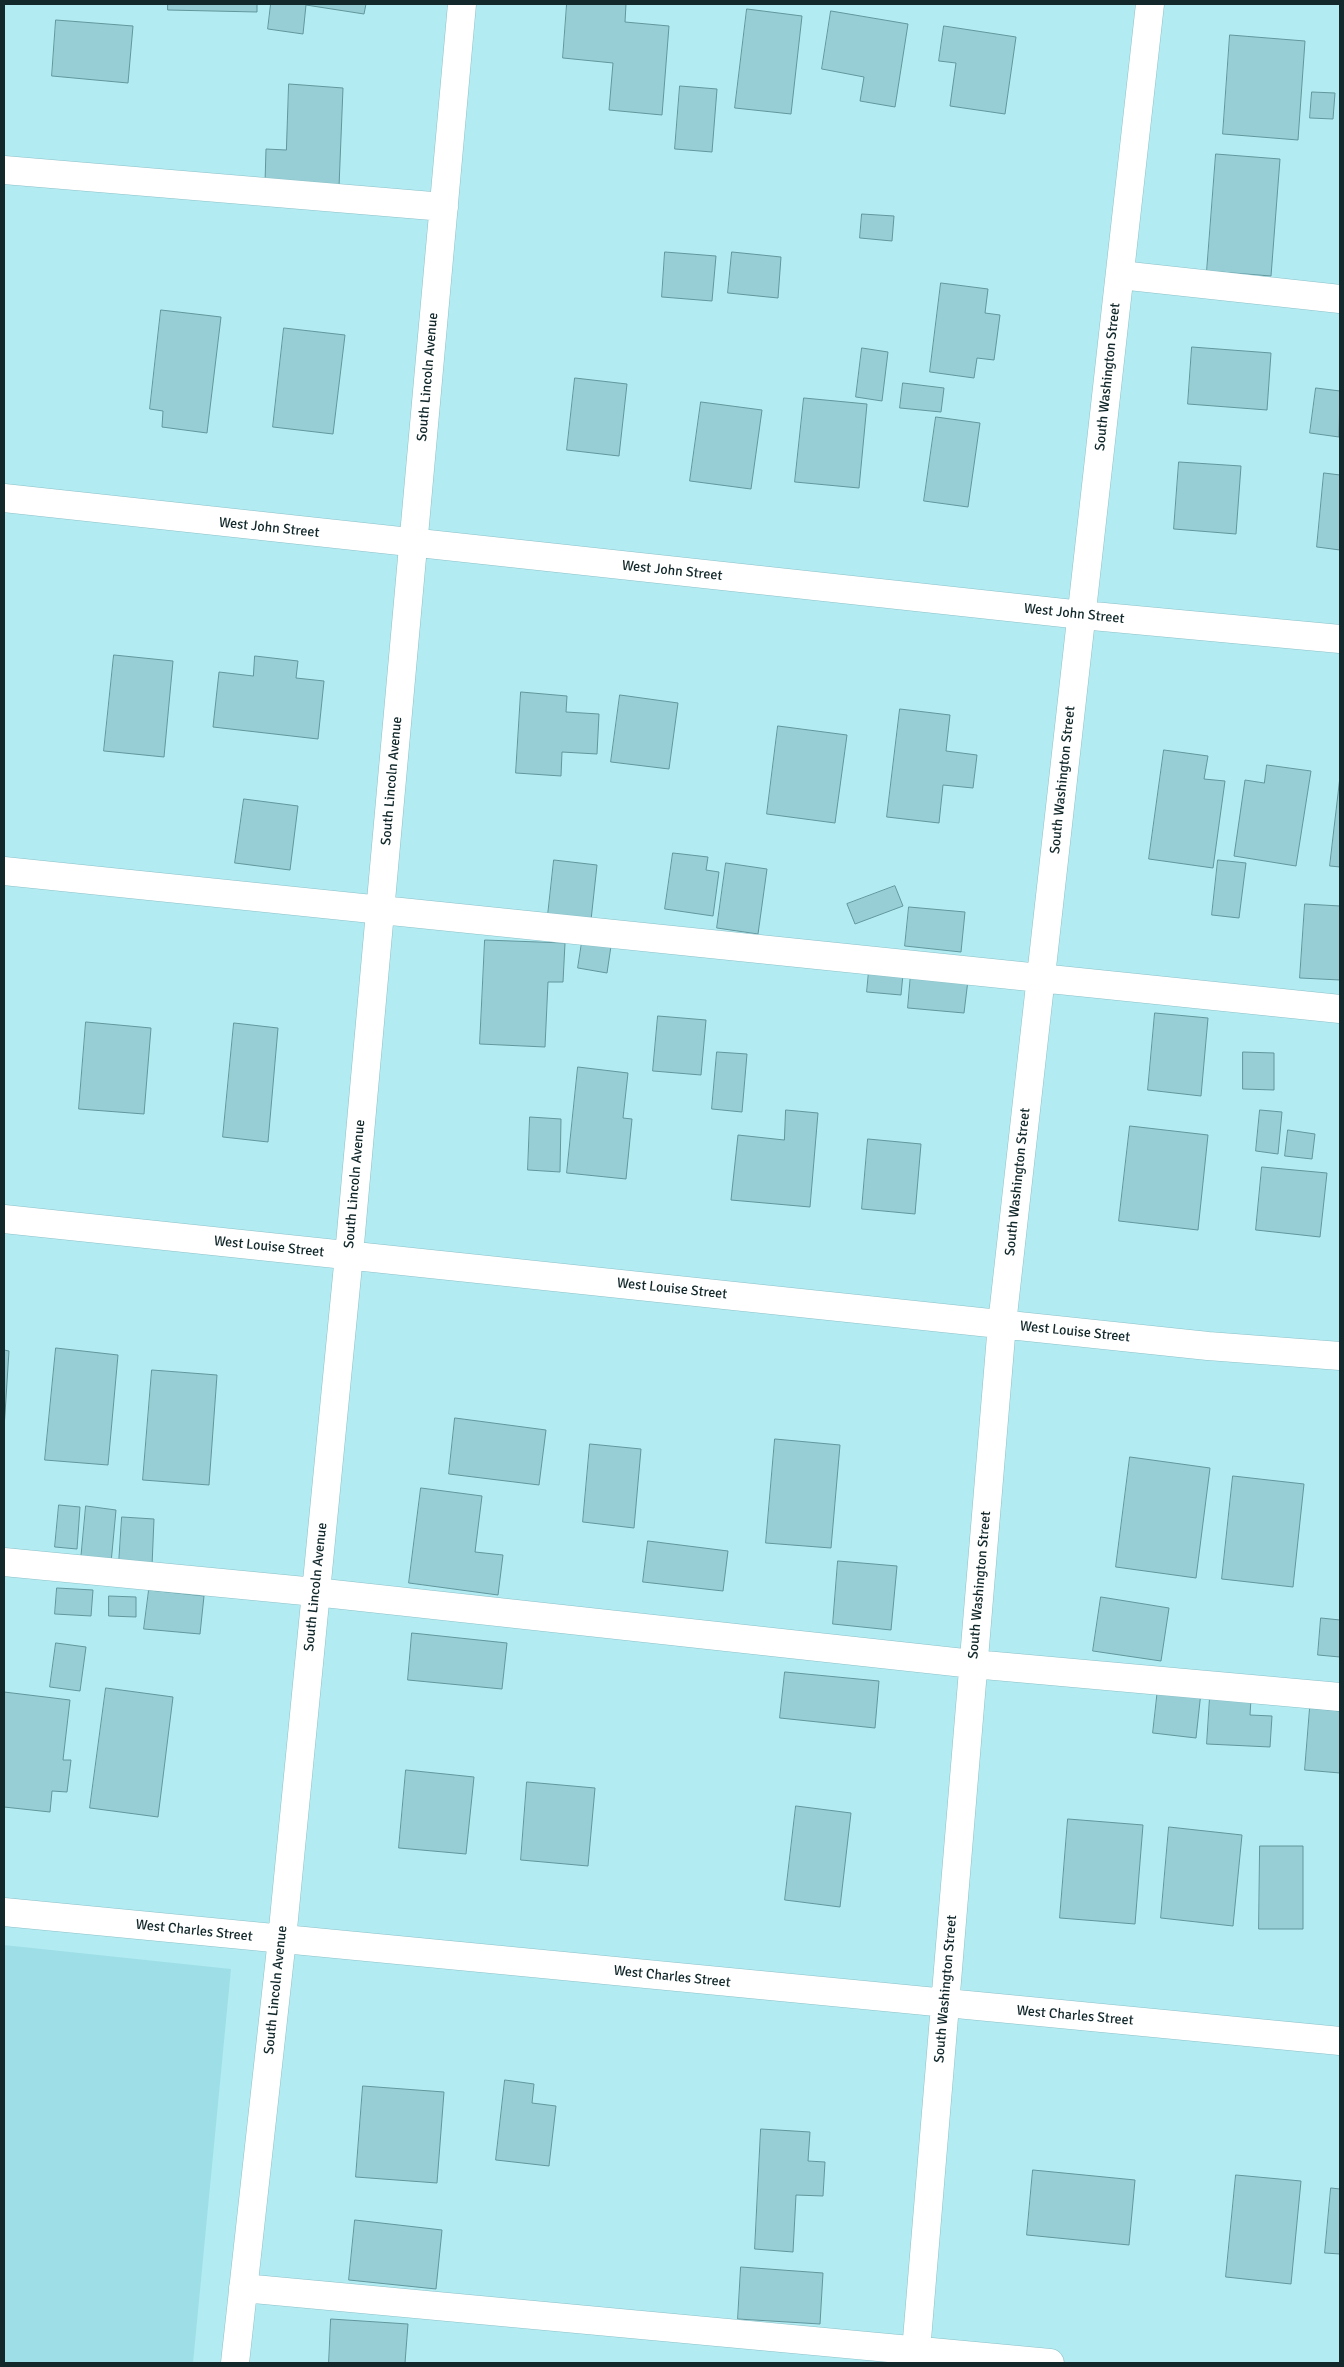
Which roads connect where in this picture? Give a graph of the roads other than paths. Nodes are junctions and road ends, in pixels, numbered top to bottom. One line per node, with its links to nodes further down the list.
1 (462, 4): 4 (street, South Lincoln Avenue)
2 (1150, 4): 5 (street, South Washington Street)
3 (4, 170): 4 (street)
4 (444, 207): 8 (street, South Lincoln Avenue)
5 (1120, 274): 6 (street); 9 (street, South Washington Street)
6 (1340, 299)
7 (4, 498): 8 (street, West John Street)
8 (413, 544): 9 (street, West John Street); 12 (street, South Lincoln Avenue)
9 (1082, 615): 10 (street, West John Street); 13 (street, South Washington Street)
10 (1340, 639)
11 (4, 870): 12 (street)
12 (380, 909): 13 (street); 16 (street, South Lincoln Avenue)
13 (1041, 978): 14 (street); 17 (street, South Washington Street)
14 (1340, 1008)
15 (4, 1219): 16 (street, West Louise Street)
16 (349, 1255): 17 (street, West Louise Street); 20 (street, South Lincoln Avenue)
17 (1002, 1324): 18 (street, West Louise Street); 21 (street, South Washington Street)
18 (1340, 1356)
19 (4, 1562): 20 (street)
20 (315, 1592): 21 (street); 24 (street, South Lincoln Avenue)
21 (973, 1664): 22 (street); 25 (street, South Washington Street)
22 (1340, 1697)
23 (4, 1912): 24 (street, West Charles Street)
24 (282, 1939): 25 (street, West Charles Street); 27 (street, South Lincoln Avenue)
25 (945, 2004): 26 (street, West Charles Street); 28 (street, South Washington Street)
26 (1340, 2041)
27 (243, 2288): 28 (street); 29 (street, South Lincoln Avenue)
28 (915, 2357): 30 (street)
29 (235, 2363)
30 (1050, 2363)

